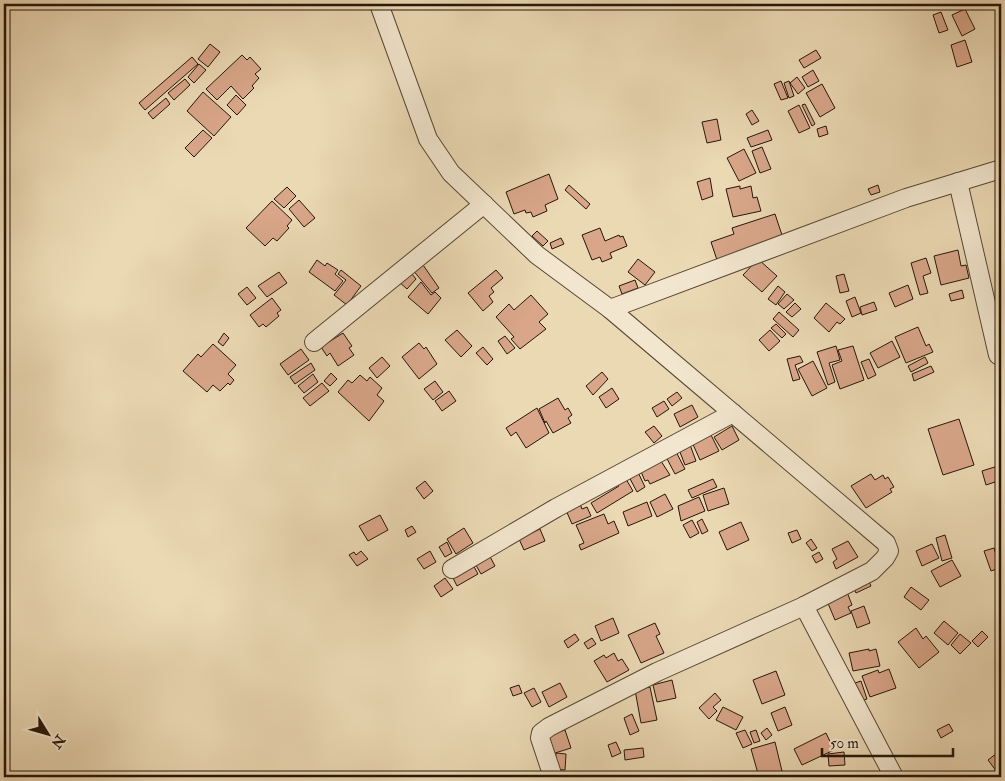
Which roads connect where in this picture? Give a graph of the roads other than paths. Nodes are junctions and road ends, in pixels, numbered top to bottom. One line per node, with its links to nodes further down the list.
1 (379, 4): 4 (street)
2 (1001, 169): 3 (street)
3 (958, 182): 5 (street); 7 (street)
4 (484, 204): 5 (street); 6 (street)
5 (610, 309): 8 (street)
6 (314, 342)
7 (998, 355)
8 (733, 413): 9 (street); 10 (street)
9 (452, 569)
10 (804, 606): 11 (street); 12 (street)
11 (553, 777)
12 (894, 777)

